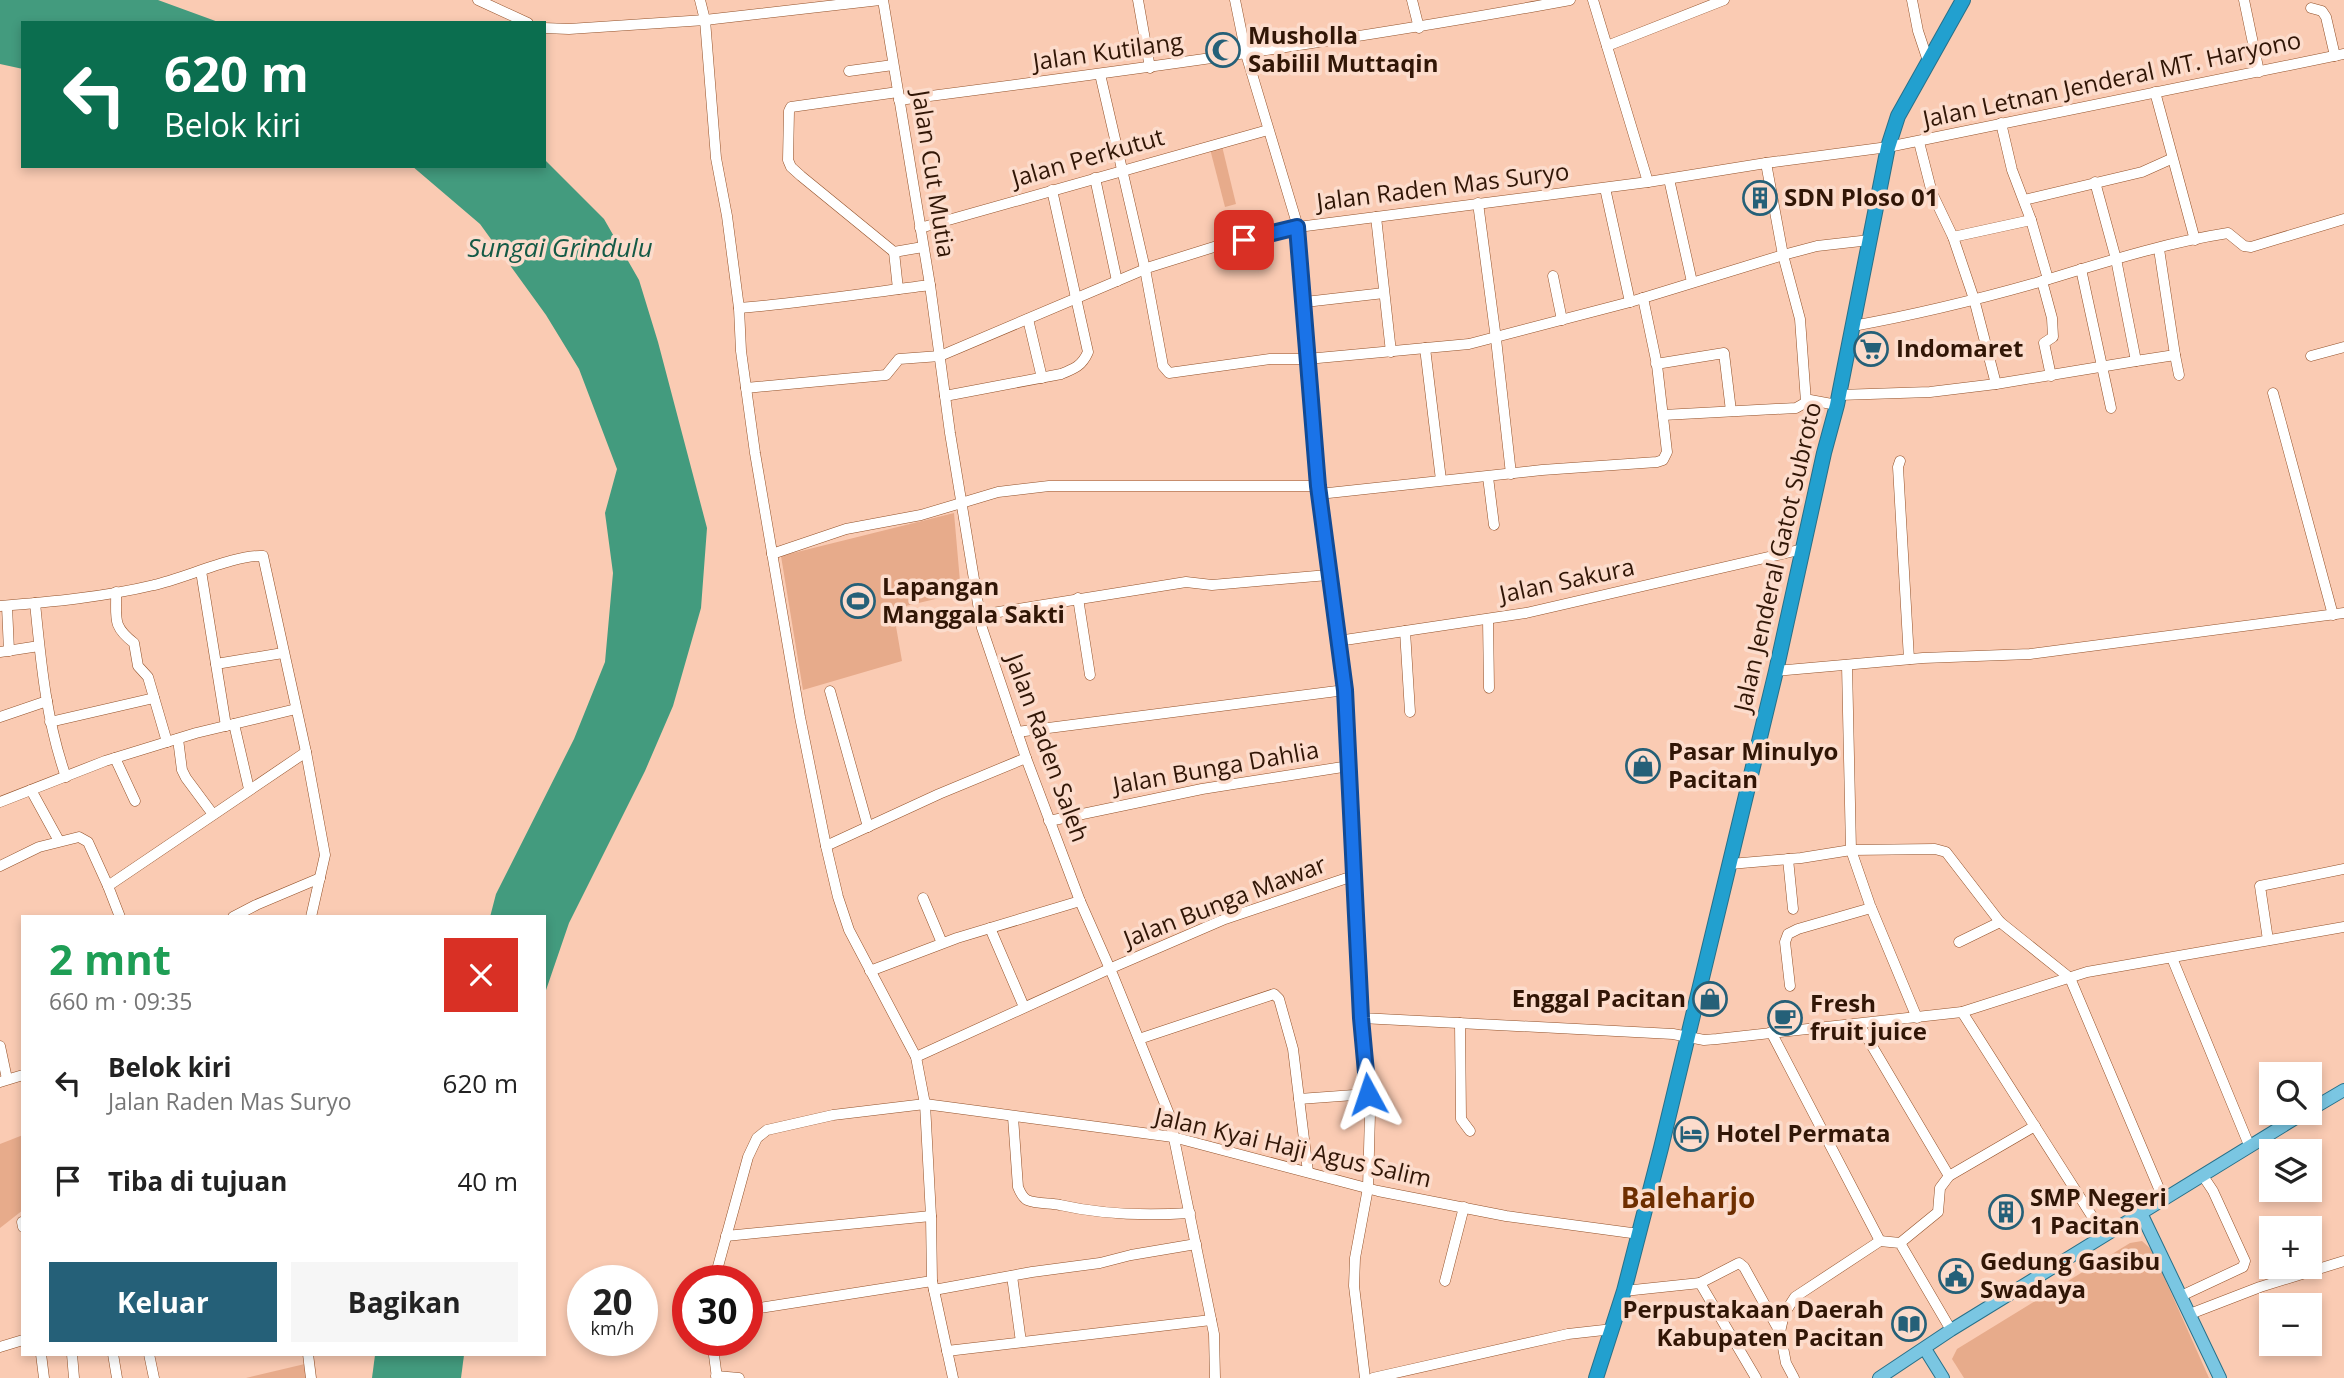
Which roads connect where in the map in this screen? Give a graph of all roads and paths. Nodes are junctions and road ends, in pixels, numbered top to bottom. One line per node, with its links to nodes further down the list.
1 (478, 0): 16 (street)
2 (701, 0): 15 (street)
3 (882, 0): 13 (street); 23 (street, Jalan Cut Mutia)
4 (1138, 0): 24 (street)
5 (1235, 0): 20 (street)
6 (1412, 0): 18 (street)
7 (1570, 0): 18 (street, Jalan Kutilang)
8 (1593, 0): 19 (street)
9 (1724, 0): 19 (street)
10 (1912, 0): 22 (street)
11 (1963, 0): 22 (highway, Jalan Jenderal Gatot Subroto)
12 (2244, 0): 26 (street)
13 (785, 5): 15 (street)
14 (2311, 8): 21 (street)
15 (705, 20): 17 (street); 72 (street)
16 (524, 21)
17 (546, 28)
18 (1419, 28): 20 (street, Jalan Kutilang)
19 (1607, 46): 39 (street)
20 (1246, 54): 24 (street, Jalan Kutilang); 31 (street)
21 (2339, 55): 26 (street, Jalan Letnan Jenderal MT. Haryono)
22 (1928, 61): 33 (highway, Jalan Jenderal Gatot Subroto)
23 (893, 65): 25 (street); 29 (street, Jalan Cut Mutia)
24 (1150, 68): 27 (street, Jalan Kutilang)
25 (849, 71)
26 (2259, 72): 28 (street, Jalan Letnan Jenderal MT. Haryono)
27 (1100, 74): 29 (street, Jalan Kutilang); 36 (street)
28 (2155, 92): 30 (street, Jalan Letnan Jenderal MT. Haryono); 34 (street)
29 (898, 96): 49 (street, Jalan Cut Mutia); 55 (street, Jalan Kutilang)
30 (2001, 123): 32 (street, Jalan Letnan Jenderal MT. Haryono); 43 (street)
31 (1268, 130): 36 (street, Jalan Perkutut); 48 (street)
32 (1919, 142): 33 (street, Jalan Letnan Jenderal MT. Haryono); 50 (street)
33 (1888, 147): 35 (street, Jalan Raden Mas Suryo); 51 (highway, Jalan Jenderal Gatot Subroto)
34 (2171, 159): 40 (street); 52 (street)
35 (1766, 163): 38 (street, Jalan Raden Mas Suryo); 56 (street)
36 (1124, 170): 37 (street, Jalan Perkutut); 58 (street)
37 (1095, 178): 42 (street, Jalan Perkutut); 62 (street)
38 (1670, 179): 39 (street, Jalan Raden Mas Suryo); 63 (street)
39 (1647, 182): 41 (street, Jalan Raden Mas Suryo)
40 (2095, 182): 43 (street); 57 (street)
41 (1605, 188): 44 (street, Jalan Raden Mas Suryo); 71 (street)
42 (1052, 190): 49 (street, Jalan Perkutut); 68 (street)
43 (2024, 200): 47 (street)
44 (1478, 203): 45 (street, Jalan Raden Mas Suryo); 76 (street)
45 (1376, 217): 48 (street, Jalan Raden Mas Suryo); 66 (street)
46 (2344, 219): 52 (street)
47 (2031, 220): 50 (street); 61 (street)
48 (1297, 227): 58 (street, Jalan Raden Mas Suryo); 70 (street)
49 (920, 228): 53 (street, Jalan Cut Mutia)
50 (1952, 237): 69 (street)
51 (1870, 240): 56 (street); 75 (highway, Jalan Jenderal Gatot Subroto)
52 (2194, 240): 54 (street)
53 (923, 247): 55 (street); 64 (street, Jalan Cut Mutia)
54 (2159, 249): 57 (street); 80 (street)
55 (894, 251): 65 (street)
56 (1783, 255): 63 (street); 95 (street)
57 (2116, 259): 59 (street); 84 (street)
58 (1145, 269): 62 (street, Jalan Raden Mas Suryo); 83 (street)
59 (2081, 269): 61 (street); 86 (street)
60 (1553, 276): 74 (street)
61 (2045, 280): 69 (street); 88 (street)
62 (1117, 281): 68 (street, Jalan Raden Mas Suryo)
63 (1692, 282): 67 (street)
64 (930, 285): 65 (street); 81 (street, Jalan Cut Mutia)
65 (898, 289): 72 (street)
66 (1384, 293): 70 (street); 79 (street)
67 (1643, 298): 71 (street); 85 (street)
68 (1074, 299): 73 (street, Jalan Raden Mas Suryo); 89 (street)
69 (1974, 299): 75 (street); 90 (street)
70 (1305, 302): 83 (street)
71 (1630, 302): 74 (street)
72 (739, 308): 91 (street)
73 (1028, 319): 81 (street, Jalan Raden Mas Suryo); 89 (street)
74 (1562, 320): 76 (street)
75 (1853, 326): 94 (highway, Jalan Jenderal Gatot Subroto)
76 (1496, 339): 78 (street); 100 (street)
77 (2344, 347): 82 (street)
78 (1425, 348): 79 (street); 102 (street)
79 (1391, 352): 83 (street)
80 (2175, 355): 84 (street); 87 (street)
81 (940, 356): 91 (street, Jalan Raden Mas Suryo); 93 (street, Jalan Raden Saleh)
82 (2311, 356)
83 (1307, 359): 103 (street)
84 (2136, 361): 86 (street)
85 (1656, 364): 97 (street); 98 (street)
86 (2102, 369): 88 (street); 96 (street)
87 (2179, 375)
88 (2051, 376): 90 (street)
89 (1042, 378): 93 (street)
90 (1996, 384): 94 (street)
91 (746, 388): 107 (street)
92 (2273, 393): 116 (street)
93 (945, 396): 104 (street, Jalan Raden Saleh)
94 (1845, 397): 95 (street); 106 (highway, Jalan Jenderal Gatot Subroto)
95 (1806, 401): 97 (street)
96 (2111, 408)
97 (1731, 411): 98 (street)
98 (1662, 415): 100 (street)
99 (1900, 461): 123 (street)
100 (1511, 474): 101 (street)
101 (1488, 477): 102 (street); 105 (street)
102 (1441, 480): 103 (street)
103 (1318, 490): 104 (street); 109 (street)
104 (961, 504): 107 (street); 115 (street, Jalan Raden Saleh)
105 (1494, 526)
106 (1803, 549): 117 (street, Jalan Sakura); 126 (highway, Jalan Jenderal Gatot Subroto)
107 (772, 554): 153 (street)
108 (201, 571): 110 (street); 122 (street); 124 (street)
109 (1328, 575): 111 (street); 119 (street)
110 (116, 592): 112 (street); 131 (street)
111 (1078, 598): 115 (street); 127 (street)
112 (35, 603): 113 (street); 120 (street)
113 (4, 606): 121 (street)
114 (2344, 613): 116 (street)
115 (979, 615): 138 (street, Jalan Raden Saleh)
116 (2333, 615): 123 (street)
117 (1488, 620): 118 (street, Jalan Sakura); 128 (street)
118 (1405, 631): 119 (street, Jalan Sakura); 134 (street)
119 (1338, 641): 129 (street)
120 (39, 646): 121 (street); 132 (street)
121 (4, 651)
122 (283, 653): 124 (street); 133 (street)
123 (1909, 659): 125 (street)
124 (216, 664): 137 (street)
125 (1847, 665): 126 (street); 154 (street)
126 (1776, 671): 156 (highway, Jalan Jenderal Gatot Subroto)
127 (1090, 675)
128 (1489, 688)
129 (1345, 690): 138 (street); 143 (street)
130 (830, 691): 151 (street)
131 (154, 698): 136 (street); 139 (street)
132 (47, 701): 135 (street); 136 (street)
133 (296, 709): 137 (street); 140 (street)
134 (1410, 712)
135 (0, 717)
136 (50, 722): 144 (street)
137 (230, 725): 139 (street); 145 (street)
138 (1017, 732): 142 (street, Jalan Raden Saleh)
139 (173, 740): 141 (street); 149 (street)
140 (306, 752): 145 (street); 160 (street)
141 (115, 758): 144 (street); 148 (street)
142 (1026, 758): 150 (street, Jalan Raden Saleh); 151 (street)
143 (1349, 766): 150 (street, Jalan Bunga Dahlia); 159 (street)
144 (66, 777): 146 (street)
145 (249, 789): 149 (street)
146 (32, 790): 147 (street); 152 (street)
147 (0, 802)
148 (135, 802)
149 (212, 813): 161 (street)
150 (1049, 821): 163 (street, Jalan Raden Saleh)
151 (868, 827): 153 (street)
152 (59, 841): 157 (street); 161 (street)
153 (826, 846): 177 (street)
154 (1851, 850): 155 (street); 164 (street); 169 (street)
155 (1788, 859): 156 (street); 165 (street)
156 (1730, 864): 187 (highway, Jalan Jenderal Gatot Subroto)
157 (0, 866)
158 (2344, 869): 172 (street)
159 (1356, 875): 176 (street, Jalan Bunga Mawar); 182 (street)
160 (320, 878): 167 (street); 168 (street)
161 (108, 886): 166 (street)
162 (923, 898): 174 (street)
163 (1080, 901): 171 (street); 176 (street, Jalan Raden Saleh)
164 (1871, 908): 179 (street); 183 (street)
165 (1793, 909)
166 (119, 915)
167 (237, 915)
168 (311, 915)
169 (2000, 922): 173 (street); 178 (street)
170 (2344, 927): 172 (street)
171 (990, 928): 174 (street); 180 (street)
172 (2268, 940): 175 (street)
173 (1959, 942)
174 (942, 943): 177 (street)
175 (2172, 958): 178 (street); 203 (street)
176 (1109, 968): 180 (street, Jalan Bunga Mawar); 188 (street, Jalan Raden Saleh)
177 (870, 971): 190 (street)
178 (2070, 978): 181 (street); 208 (street)
179 (1790, 986)
180 (1024, 1007): 190 (street, Jalan Bunga Mawar)
181 (1962, 1012): 183 (street); 200 (street)
182 (1361, 1018): 184 (street); 193 (street)
183 (1917, 1018): 185 (street)
184 (1460, 1023): 187 (street); 201 (street)
185 (1859, 1024): 186 (street); 205 (street)
186 (1771, 1032): 187 (street); 216 (street)
187 (1689, 1037): 213 (highway, Jalan Jenderal Gatot Subroto)
188 (1139, 1039): 195 (street); 202 (street, Jalan Raden Saleh)
189 (0, 1046): 192 (street)
190 (916, 1057): 196 (street)
191 (21, 1076): 192 (street)
192 (4, 1081)
193 (1368, 1094): 195 (street); 207 (street)
194 (2341, 1094): 197 (main road)
195 (1299, 1099): 204 (street)
196 (925, 1104): 198 (street, Jalan Kyai Haji Agus Salim); 212 (street); 215 (street, Jalan Kyai Haji Agus Salim)
197 (2322, 1104)
198 (1013, 1117): 202 (street, Jalan Kyai Haji Agus Salim); 210 (street)
199 (2283, 1125): 203 (main road)
200 (2035, 1126): 205 (street); 214 (street)
201 (1470, 1131)
202 (1173, 1137): 204 (street, Jalan Kyai Haji Agus Salim); 210 (street, Jalan Raden Saleh)
203 (2249, 1145): 206 (main road)
204 (1308, 1172): 207 (street, Jalan Kyai Haji Agus Salim)
205 (1949, 1176): 217 (street)
206 (2203, 1176): 208 (main road); 226 (street)
207 (1368, 1188): 209 (street, Jalan Kyai Haji Agus Salim); 253 (street)
208 (2163, 1198): 211 (main road)
209 (1464, 1207): 213 (street, Jalan Kyai Haji Agus Salim); 222 (street)
210 (1190, 1213): 218 (street, Jalan Raden Saleh)
211 (2141, 1213): 214 (main road); 226 (main road)
212 (931, 1216): 215 (street); 224 (street)
213 (1639, 1234): 225 (highway, Jalan Jenderal Gatot Subroto)
214 (2104, 1235): 231 (main road)
215 (726, 1236): 220 (street, Jalan Kyai Haji Agus Salim)
216 (1880, 1241): 217 (street); 232 (street)
217 (1900, 1243): 231 (street)
218 (1196, 1244): 221 (street); 229 (street, Jalan Raden Saleh)
219 (2344, 1261): 228 (street)
220 (718, 1265)
221 (1012, 1276): 224 (street); 234 (street)
222 (1445, 1281)
223 (1700, 1283): 225 (street); 232 (street); 256 (street)
224 (933, 1286): 227 (street); 237 (street)
225 (1624, 1291): 230 (highway, Jalan Jenderal Gatot Subroto)
226 (2181, 1296): 228 (main road)
227 (763, 1308)
228 (2190, 1314): 260 (main road)
229 (1211, 1320): 234 (street); 252 (street, Jalan Raden Saleh)
230 (1613, 1329): 254 (street); 255 (highway, Jalan Jenderal Gatot Subroto)
231 (1951, 1331): 236 (main road)
232 (1780, 1332): 257 (street)
233 (21, 1341): 235 (street)
234 (1021, 1342): 237 (street)
235 (0, 1347)
236 (1925, 1349): 258 (main road); 259 (main road)
237 (947, 1350): 251 (street)
238 (41, 1356): 245 (street)
239 (72, 1356): 246 (street)
240 (113, 1356): 247 (street)
241 (149, 1356): 248 (street)
242 (308, 1356): 249 (street)
243 (714, 1356): 244 (street)
244 (717, 1377): 250 (street)
245 (44, 1378)
246 (74, 1378)
247 (117, 1378)
248 (154, 1378)
249 (311, 1378)
250 (739, 1378)
251 (953, 1378)
252 (1215, 1378)
253 (1365, 1378)
254 (1373, 1378)
255 (1596, 1378)
256 (1756, 1378)
257 (1794, 1378)
258 (1879, 1378)
259 (1943, 1378)
260 (2220, 1378)

